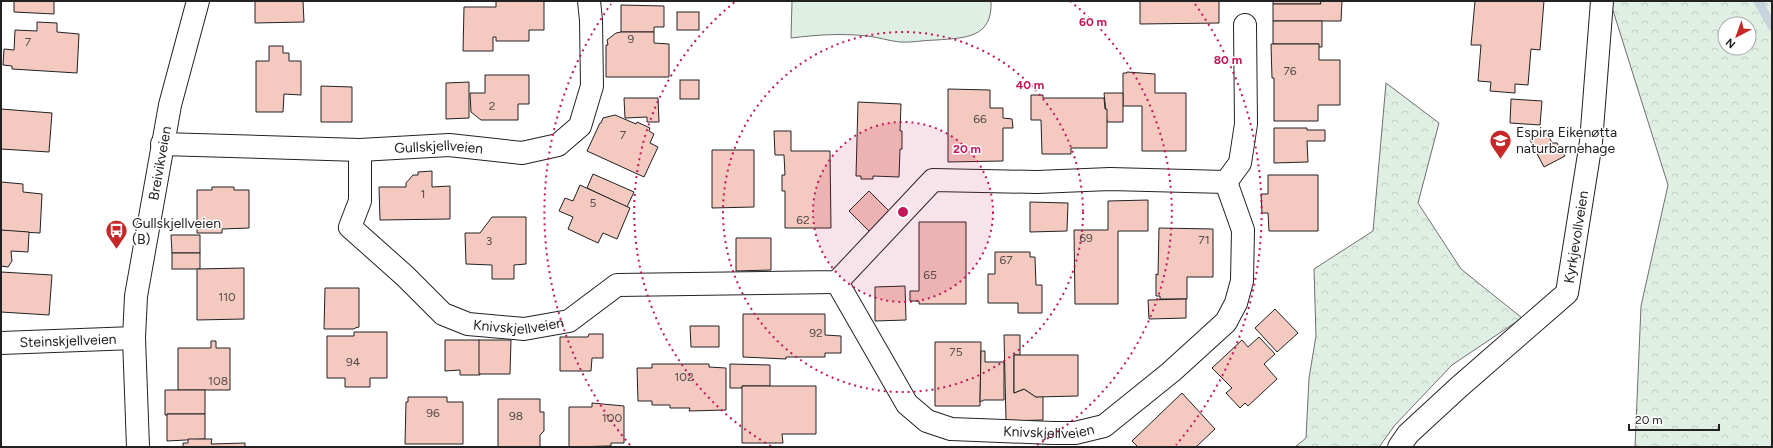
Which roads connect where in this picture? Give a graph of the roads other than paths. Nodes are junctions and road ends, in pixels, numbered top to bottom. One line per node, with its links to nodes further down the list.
1 (198, 1): 5 (street, Breivikveien)
2 (589, 1): 6 (street, Gullskjellveien)
3 (1602, 1): 12 (street, Kyrkjevollveien)
4 (1245, 25): 7 (street)
5 (162, 144): 6 (street, Gullskjellveien); 9 (street, Breivikveien)
6 (360, 150): 8 (street, Knivskjellveien)
7 (1226, 182): 8 (street); 8 (street, Knivskjellveien)
8 (837, 282)
9 (134, 338): 10 (street, Steinskjellveien); 11 (street, Breivikveien)
10 (1, 343)
11 (138, 447)
12 (1400, 447)

